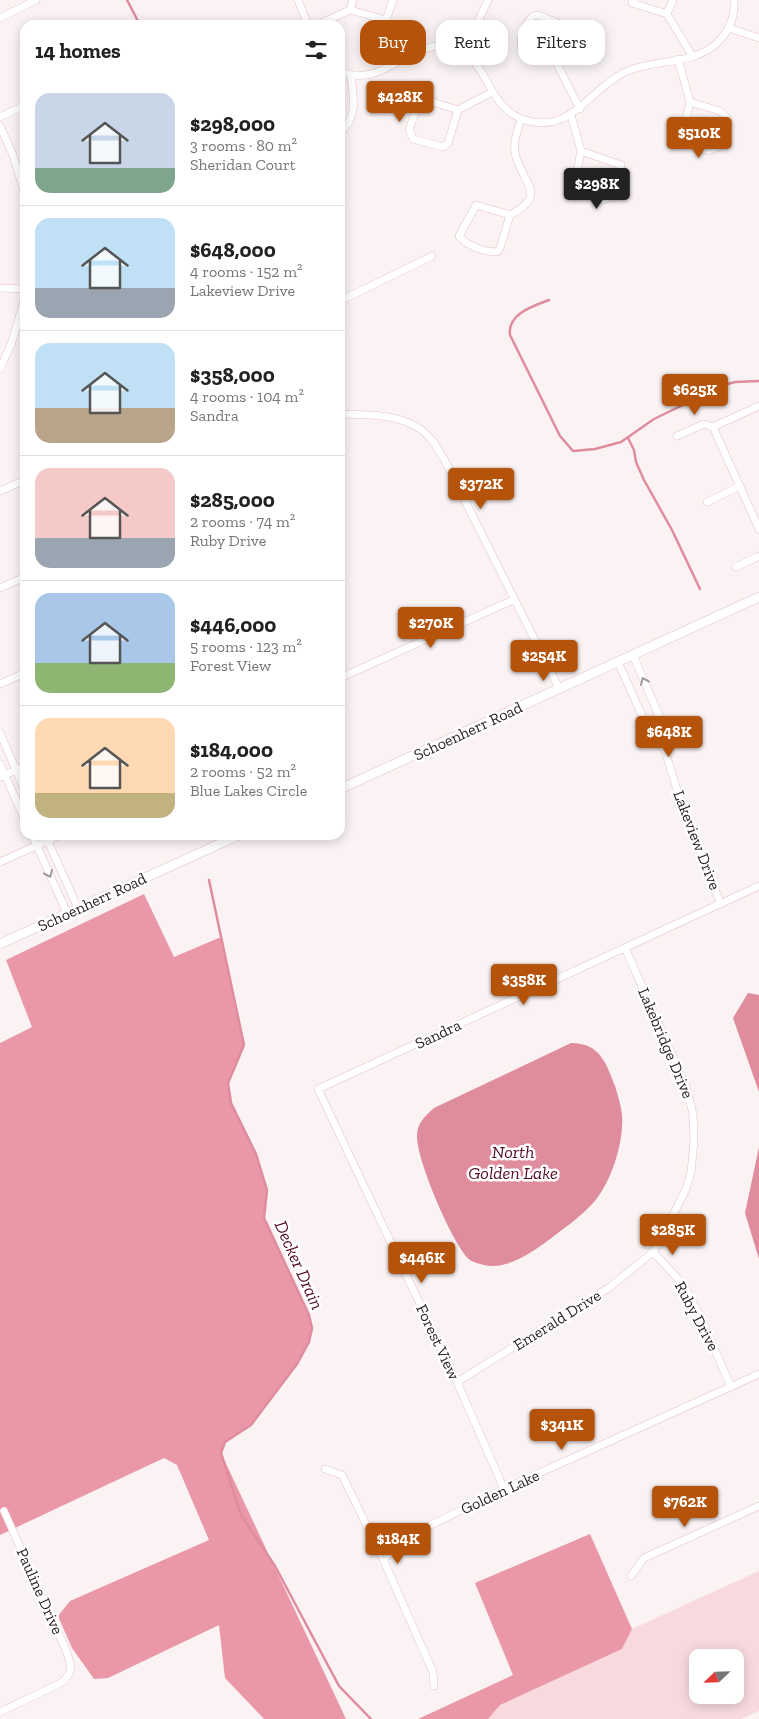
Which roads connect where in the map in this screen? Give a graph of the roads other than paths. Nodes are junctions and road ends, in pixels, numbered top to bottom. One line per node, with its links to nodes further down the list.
1 (36, 0): 11 (street)
2 (298, 0): 12 (street)
3 (353, 0): 9 (street)
4 (393, 0): 9 (street)
5 (488, 0): 14 (street)
6 (632, 0): 10 (street)
7 (673, 0): 10 (street)
8 (734, 0): 15 (street)
9 (350, 10): 13 (street)
10 (667, 14): 18 (street)
11 (0, 18)
12 (306, 20)
13 (328, 20)
14 (479, 20)
15 (728, 28): 16 (street); 18 (street)
16 (759, 38)
17 (436, 47): 24 (street)
18 (693, 56): 19 (street)
19 (678, 59): 26 (street); 28 (street)
20 (556, 62): 20 (street)
21 (477, 65): 25 (street)
22 (558, 65): 28 (street)
23 (345, 73): 24 (street)
24 (351, 75): 34 (street)
25 (492, 92): 29 (street); 32 (street)
26 (690, 102): 26 (street)
27 (20, 107): 31 (street)
28 (580, 109): 30 (street)
29 (458, 110): 29 (street)
30 (571, 115): 32 (street); 35 (street)
31 (0, 117)
32 (521, 119): 37 (street)
33 (0, 126): 36 (street)
34 (345, 128)
35 (581, 152): 35 (street)
36 (20, 178)
37 (510, 215): 37 (street)
38 (432, 256): 41 (street)
39 (0, 288): 40 (street)
40 (20, 289)
41 (345, 299)
42 (20, 315): 43 (street)
43 (0, 369)
44 (759, 406): 46 (street)
45 (345, 414): 58 (street)
46 (713, 426): 47 (street); 49 (street)
47 (677, 436)
48 (20, 482): 50 (street)
49 (740, 486): 51 (street); 52 (street)
50 (0, 491)
51 (707, 502)
52 (759, 529)
53 (759, 556): 54 (street)
54 (736, 567)
55 (20, 579): 56 (street)
56 (0, 588)
57 (759, 598): 59 (street, Schoenherr Road)
58 (513, 600): 62 (street); 64 (street)
59 (633, 656): 60 (street, Schoenherr Road); 66 (street, Lakeview Drive, one-way to 59)
60 (618, 662): 64 (street, Schoenherr Road); 66 (street, Lakeview Drive)
61 (20, 675): 63 (street)
62 (345, 676)
63 (0, 684)
64 (559, 688): 72 (street, Schoenherr Road)
65 (0, 733): 69 (street)
66 (664, 748): 81 (street, Lakeview Drive)
67 (0, 764): 70 (street)
68 (20, 768): 69 (street)
69 (16, 770): 70 (street); 71 (street)
70 (2, 776): 73 (street)
71 (20, 779)
72 (345, 787)
73 (20, 810)
74 (34, 840): 78 (street)
75 (44, 840): 78 (street)
76 (47, 840): 82 (street)
77 (227, 840): 82 (street, Schoenherr Road)
78 (37, 846): 79 (street); 83 (street, one-way to 83)
79 (0, 862)
80 (759, 886): 81 (street, Sandra)
81 (721, 904): 85 (street, Sandra)
82 (78, 908): 83 (street, Schoenherr Road)
83 (67, 913): 84 (street, Schoenherr Road)
84 (0, 944)
85 (625, 948): 86 (street, Sandra); 87 (street, Lakebridge Drive)
86 (318, 1089): 89 (street, Forest View)
87 (653, 1252): 89 (street, Emerald Drive); 90 (street, Ruby Drive)
88 (759, 1374): 90 (street, Golden Lake)
89 (457, 1382): 92 (street, Forest View)
90 (731, 1386): 92 (street, Golden Lake)
91 (325, 1469): 95 (street)
92 (504, 1489): 95 (street, Golden Lake)
93 (759, 1506): 96 (street)
94 (4, 1511): 98 (street, Pauline Drive)
95 (383, 1559): 97 (street)
96 (631, 1576)
97 (434, 1686)
98 (0, 1712)

